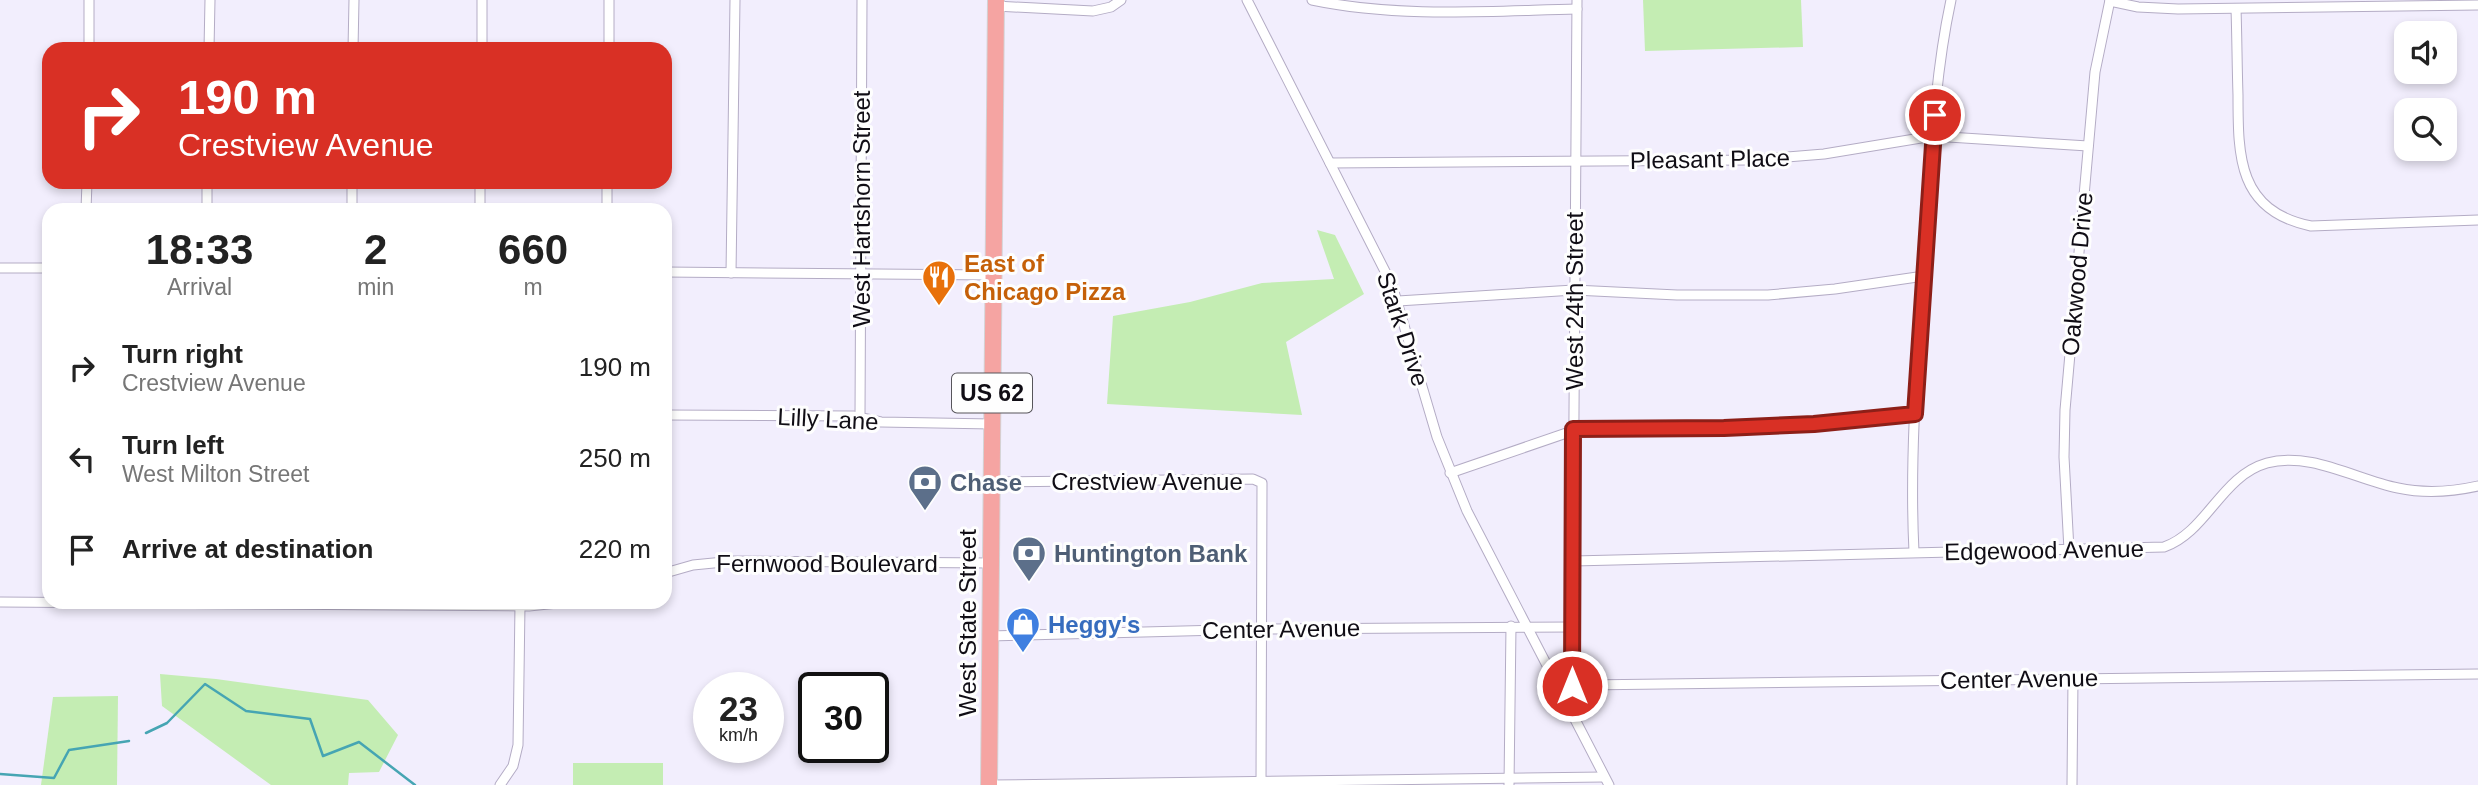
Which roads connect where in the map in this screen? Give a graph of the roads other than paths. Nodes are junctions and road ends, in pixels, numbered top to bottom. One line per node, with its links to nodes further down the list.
1 (89, 0): 19 (street)
2 (210, 0): 20 (street)
3 (354, 0): 21 (street)
4 (482, 0): 22 (street)
5 (609, 0): 23 (street)
6 (735, 0): 32 (street)
7 (863, 0): 33 (street, West Hartshorn Street)
8 (1121, 0): 13 (street)
9 (1247, 0): 27 (street, Stark Drive)
10 (1312, 0): 16 (street)
11 (1951, 0): 24 (street)
12 (2110, 1): 18 (street); 25 (street, Oakwood Drive)
13 (996, 3): 34 (highway, West State Street / US 62)
14 (1577, 4): 16 (street); 26 (street, West 24th Street)
15 (2303, 4): 17 (street); 18 (street)
16 (1387, 5)
17 (2478, 5)
18 (2236, 9): 28 (street)
19 (89, 42)
20 (209, 42)
21 (353, 42)
22 (482, 42)
23 (609, 42)
24 (1933, 136): 25 (street, Pleasant Place); 26 (street, Pleasant Place); 35 (street)
25 (2088, 146): 46 (street, Oakwood Drive)
26 (1575, 161): 27 (street, Pleasant Place); 36 (street, West 24th Street)
27 (1330, 163): 37 (street, Stark Drive)
28 (2478, 220)
29 (0, 268): 30 (street)
30 (42, 268)
31 (672, 272): 32 (street)
32 (731, 273): 33 (street)
33 (860, 274): 34 (street); 40 (street, West Hartshorn Street)
34 (993, 275): 41 (highway, West State Street / US 62)
35 (1924, 276): 36 (street); 38 (street)
36 (1574, 290): 37 (street); 42 (street, West 24th Street)
37 (1398, 301): 43 (street, Stark Drive)
38 (1915, 414): 42 (street); 47 (street)
39 (672, 415): 40 (street, Lilly Lane)
40 (860, 417): 41 (street, Lilly Lane)
41 (992, 424): 44 (highway, West State Street / US 62)
42 (1573, 429): 43 (street); 48 (street, West 24th Street)
43 (1450, 473): 55 (street, Stark Drive)
44 (991, 482): 49 (highway, West State Street / US 62); 57 (street, Crestview Avenue)
45 (2478, 486): 46 (street, Edgewood Avenue)
46 (2069, 550): 47 (street, Edgewood Avenue)
47 (1914, 552): 48 (street, Edgewood Avenue)
48 (1573, 561): 56 (street, West 24th Street)
49 (990, 563): 50 (street, Fernwood Boulevard); 58 (highway, West State Street / US 62)
50 (672, 571)
51 (0, 602): 52 (street)
52 (42, 602)
53 (520, 609): 66 (street)
54 (1511, 626): 55 (street, Center Avenue); 57 (street, Center Avenue); 64 (street)
55 (1526, 626): 56 (street, Center Avenue); 62 (street, Stark Drive)
56 (1573, 626): 61 (street, West 24th Street)
57 (1261, 629): 58 (street, Center Avenue); 65 (street)
58 (990, 636): 67 (highway, West State Street / US 62)
59 (2478, 674): 60 (street, Center Avenue)
60 (2073, 678): 61 (street, Center Avenue); 68 (street)
61 (1572, 686): 62 (street, Center Avenue)
62 (1560, 688): 63 (street, Stark Drive)
63 (1607, 781): 64 (street)
64 (1509, 782): 65 (street)
65 (1261, 783): 67 (street)
66 (500, 785)
67 (990, 785)
68 (2072, 785)

